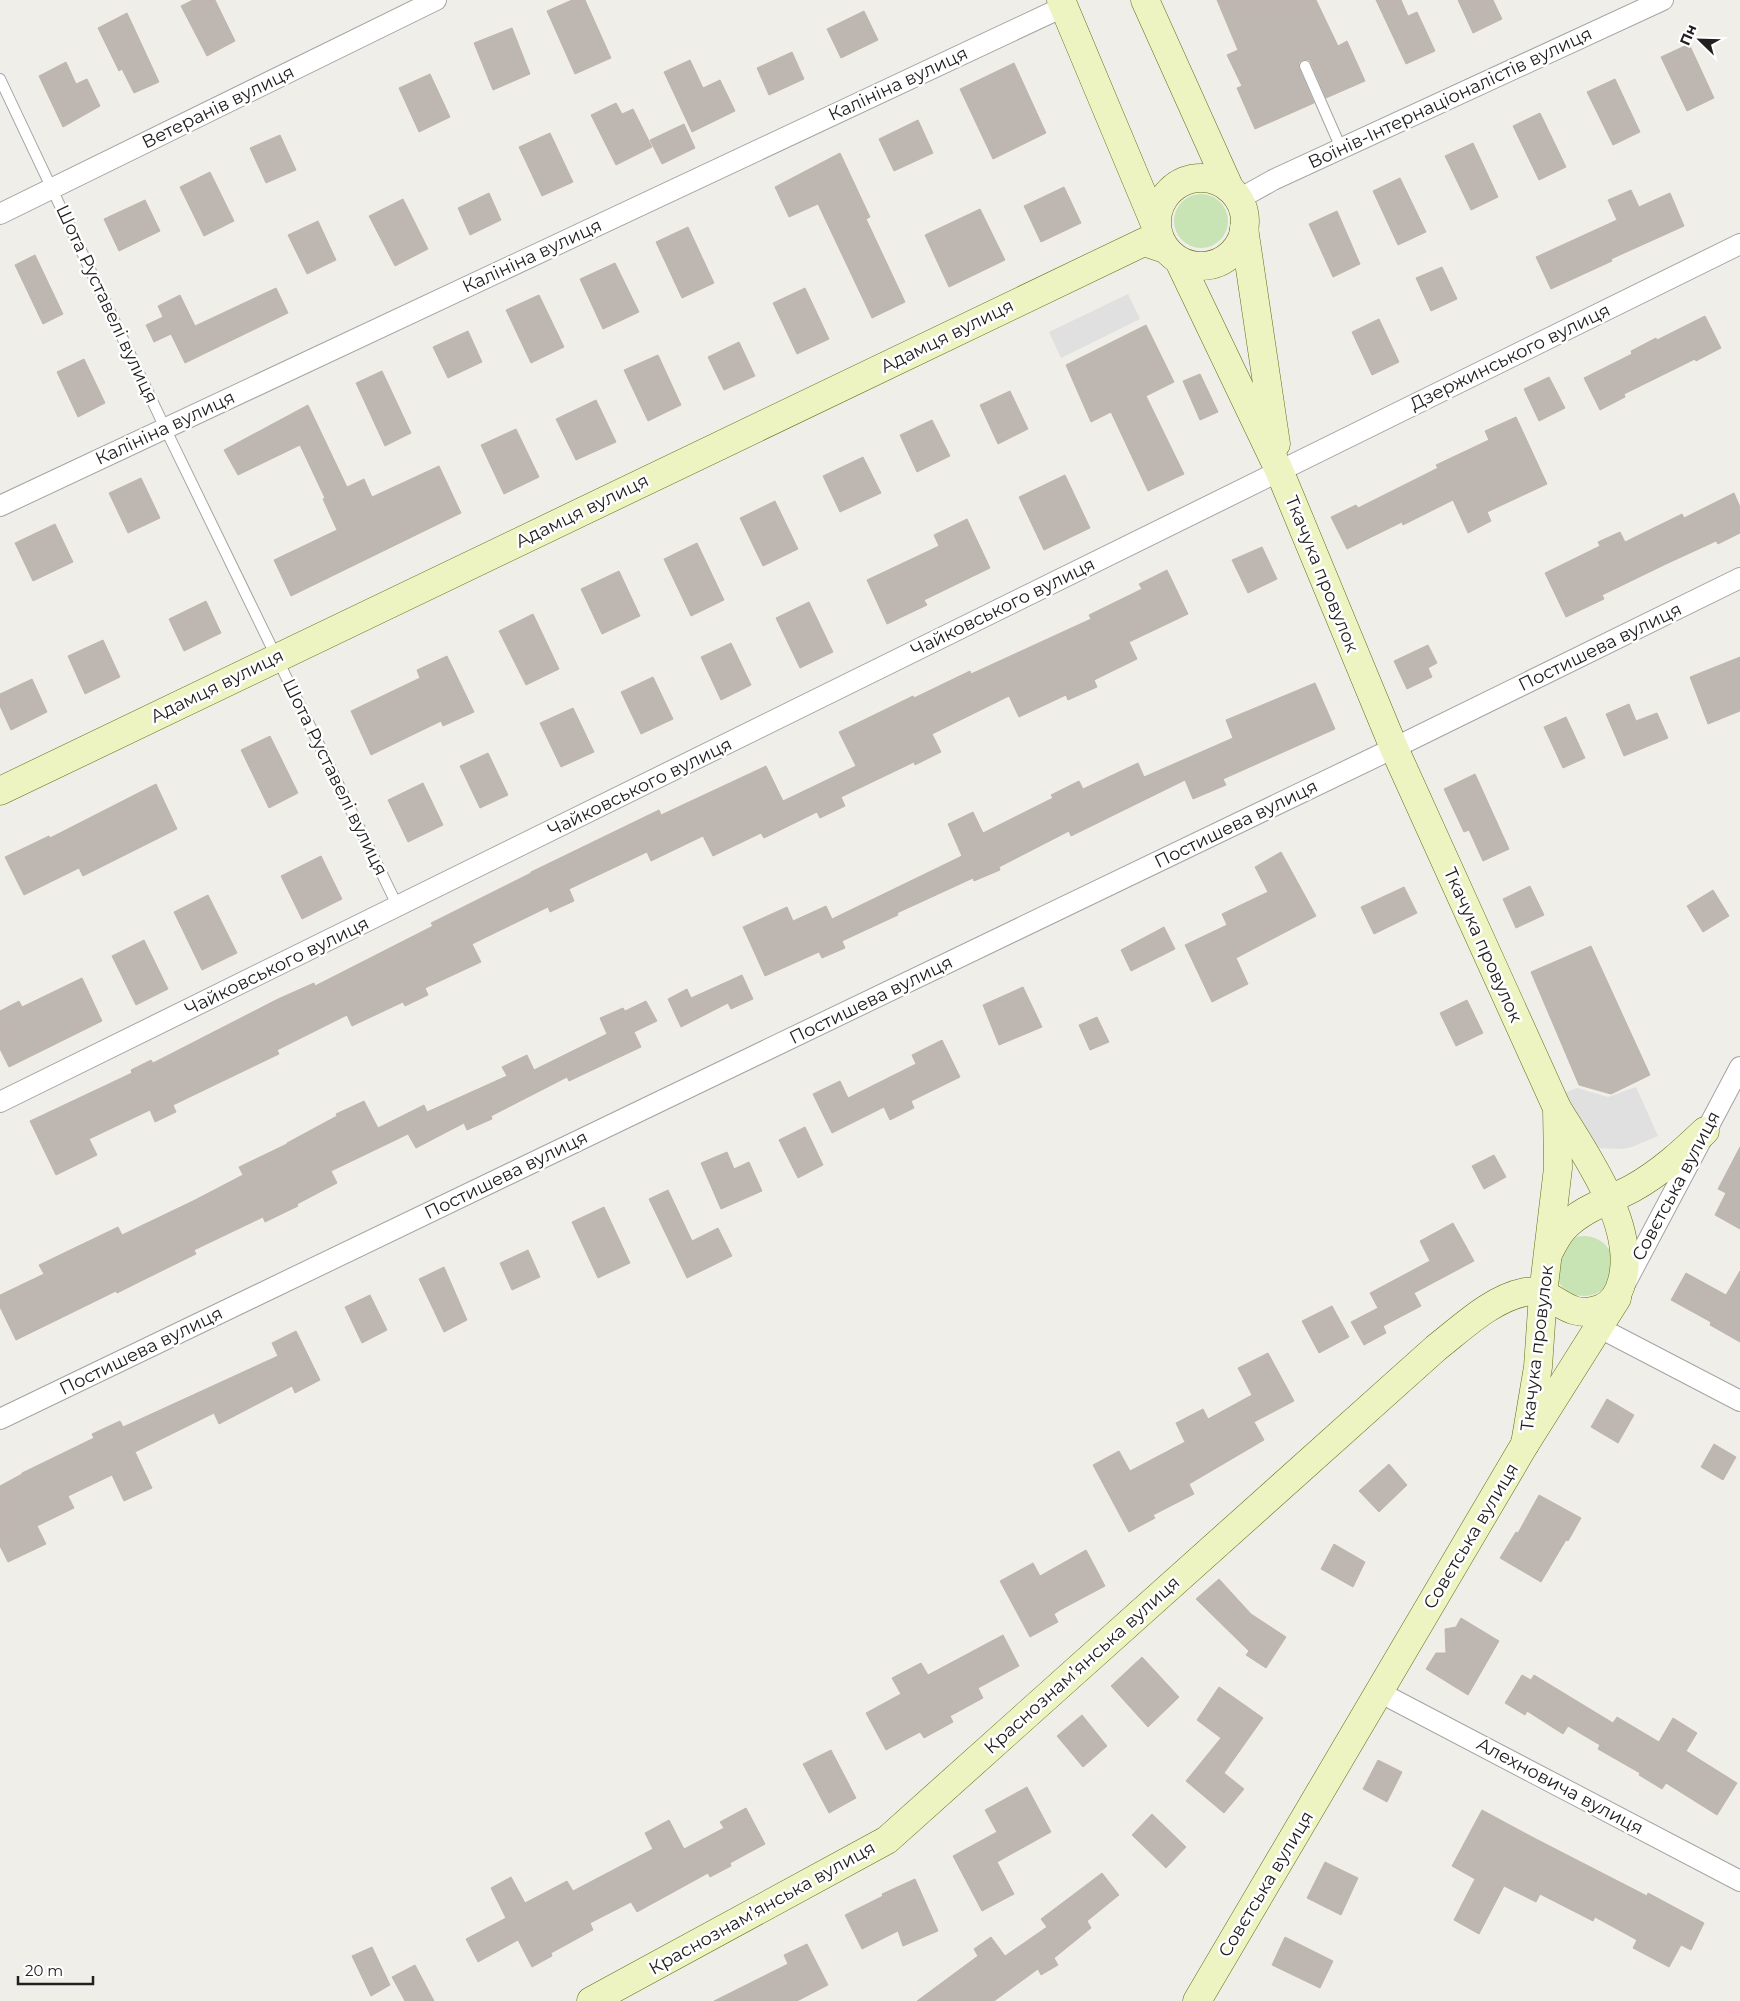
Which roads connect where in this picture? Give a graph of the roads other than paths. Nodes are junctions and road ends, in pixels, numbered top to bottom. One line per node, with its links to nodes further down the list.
1 (436, 0): 8 (street, Ветеранів вулиця)
2 (1145, 0): 9 (street)
3 (1663, 0): 7 (street, Воїнів-Інтернаціоналістів вулиця)
4 (1062, 3): 13 (street); 14 (street, Калініна вулиця)
5 (1305, 66): 7 (lane)
6 (0, 79): 8 (lane, Шота Руставелі вулиця)
7 (1341, 148): 9 (street, Воїнів-Інтернаціоналістів вулиця)
8 (52, 189): 10 (street, Ветеранів вулиця); 14 (lane, Шота Руставелі вулиця)
9 (1234, 194): 11 (street); 13 (street)
10 (0, 214)
11 (1244, 228): 13 (street); 15 (street)
12 (1740, 244): 15 (street, Дзержинського вулиця)
13 (1167, 246): 15 (street); 18 (street, Адамця вулиця)
14 (165, 428): 16 (street, Калініна вулиця); 18 (lane, Шота Руставелі вулиця)
15 (1279, 470): 19 (street, Ткачука провулок); 21 (street, Чайковського вулиця)
16 (0, 506)
17 (1740, 578): 19 (street, Постишева вулиця)
18 (277, 657): 20 (street, Адамця вулиця); 21 (lane, Шота Руставелі вулиця)
19 (1394, 748): 24 (street, Ткачука провулок); 32 (street, Постишева вулиця)
20 (0, 791)
21 (398, 907): 23 (street, Чайковського вулиця)
22 (1740, 1067): 25 (street, Совєтська вулиця)
23 (0, 1102)
24 (1557, 1108): 26 (street); 27 (street, Ткачука провулок)
25 (1705, 1131): 26 (street); 29 (street, Совєтська вулиця)
26 (1609, 1199): 27 (street); 29 (street)
27 (1549, 1252): 28 (street, Ткачука провулок)
28 (1543, 1294): 29 (street); 33 (street, Ткачука провулок); 36 (street, Краснознамʼянська вулиця)
29 (1619, 1294): 30 (street, Совєтська вулиця)
30 (1598, 1327): 31 (street); 33 (street, Совєтська вулиця)
31 (1740, 1401)
32 (0, 1419)
33 (1525, 1444): 34 (street, Совєтська вулиця)
34 (1379, 1692): 35 (street, Алехновича вулиця); 37 (street, Совєтська вулиця)
35 (1740, 1881)
36 (591, 2001)
37 (1197, 2001)

